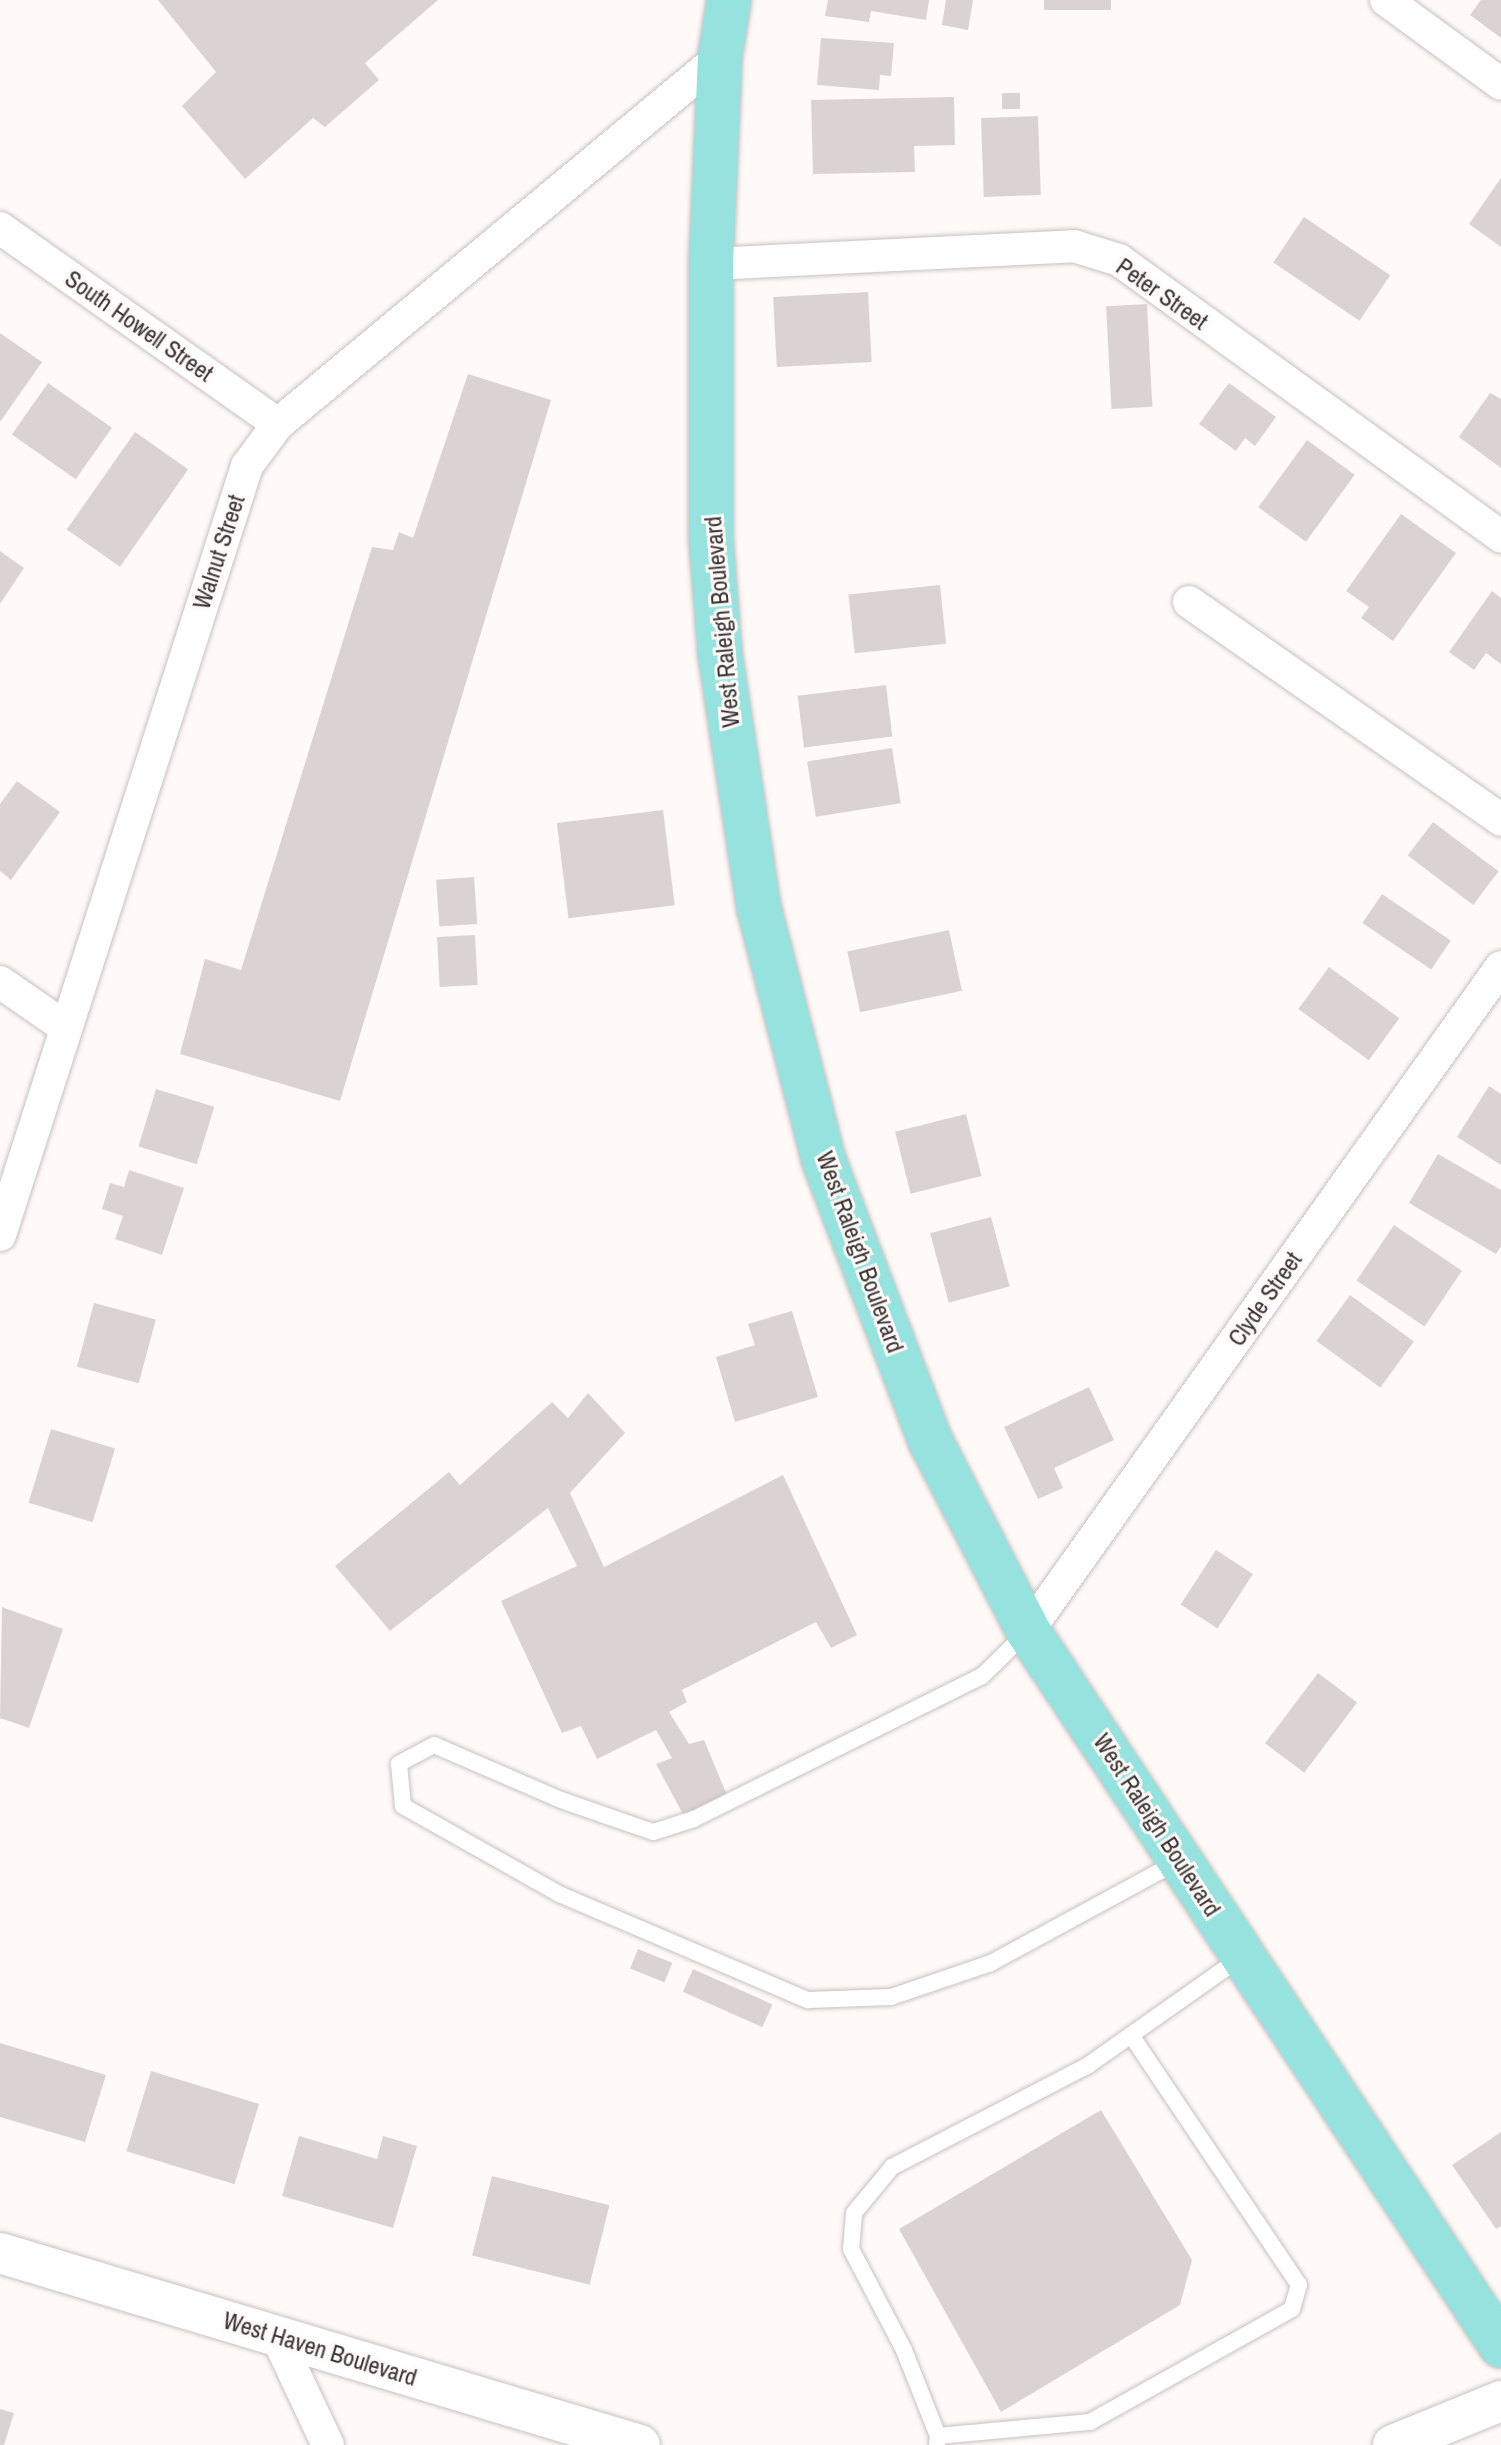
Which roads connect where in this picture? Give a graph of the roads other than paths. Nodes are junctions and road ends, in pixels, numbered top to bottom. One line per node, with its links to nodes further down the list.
1 (729, 0): 3 (main road, West Raleigh Boulevard)
2 (1386, 0): 4 (street)
3 (720, 57): 6 (main road, West Raleigh Boulevard); 7 (street, Walnut Street)
4 (1501, 84)
5 (0, 228): 7 (street, South Howell Street)
6 (711, 264): 8 (street, Peter Street); 15 (main road, West Raleigh Boulevard)
7 (278, 424): 13 (street, Walnut Street)
8 (1501, 537)
9 (1189, 602): 10 (street)
10 (1501, 820)
11 (1501, 967): 15 (street, Clyde Street)
12 (0, 982): 13 (street)
13 (65, 1027): 14 (street, Walnut Street)
14 (0, 1235)
15 (1028, 1631): 16 (main road, West Raleigh Boulevard); 16 (lane)
16 (1180, 1861): 17 (main road, West Raleigh Boulevard)
17 (1243, 1956): 18 (lane); 21 (main road, West Raleigh Boulevard)
18 (1131, 2035): 23 (lane); 23 (lane)
19 (0, 2253): 20 (street, West Haven Boulevard)
20 (277, 2337): 24 (street); 25 (street, West Haven Boulevard)
21 (1501, 2346)
22 (1501, 2401): 26 (street)
23 (938, 2440)
24 (328, 2445)
25 (640, 2445)
26 (1393, 2445)

